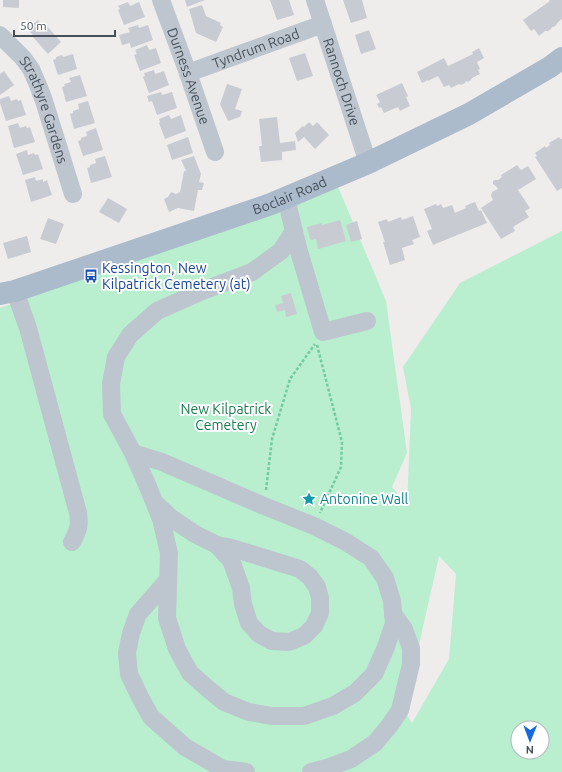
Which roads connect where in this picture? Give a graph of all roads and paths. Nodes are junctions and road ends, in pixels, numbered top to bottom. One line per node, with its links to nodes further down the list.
1 (162, 0): 6 (street, Durness Avenue)
2 (315, 0): 3 (street, Rannoch Drive)
3 (323, 24): 6 (street, Tyndrum Road); 8 (street, Rannoch Drive)
4 (0, 35): 9 (street, Strathyre Gardens)
5 (562, 58): 8 (main road, Boclair Road)
6 (188, 73): 7 (street, Durness Avenue)
7 (215, 152)
8 (368, 163): 10 (main road, Boclair Road)
9 (73, 194)
10 (286, 198): 11 (street); 12 (main road, Boclair Road)
11 (294, 231): 13 (street); 14 (street)
12 (8, 292): 18 (street)
13 (367, 321)
14 (133, 453): 15 (street); 16 (street)
15 (154, 503): 19 (street); 20 (street)
16 (264, 506): 17 (street); 17 (path)
17 (314, 526): 21 (street)
18 (72, 542)
19 (217, 545): 19 (street)
20 (168, 580): 21 (street); 22 (street)
21 (393, 614): 23 (street)
22 (246, 772)
23 (311, 772)

